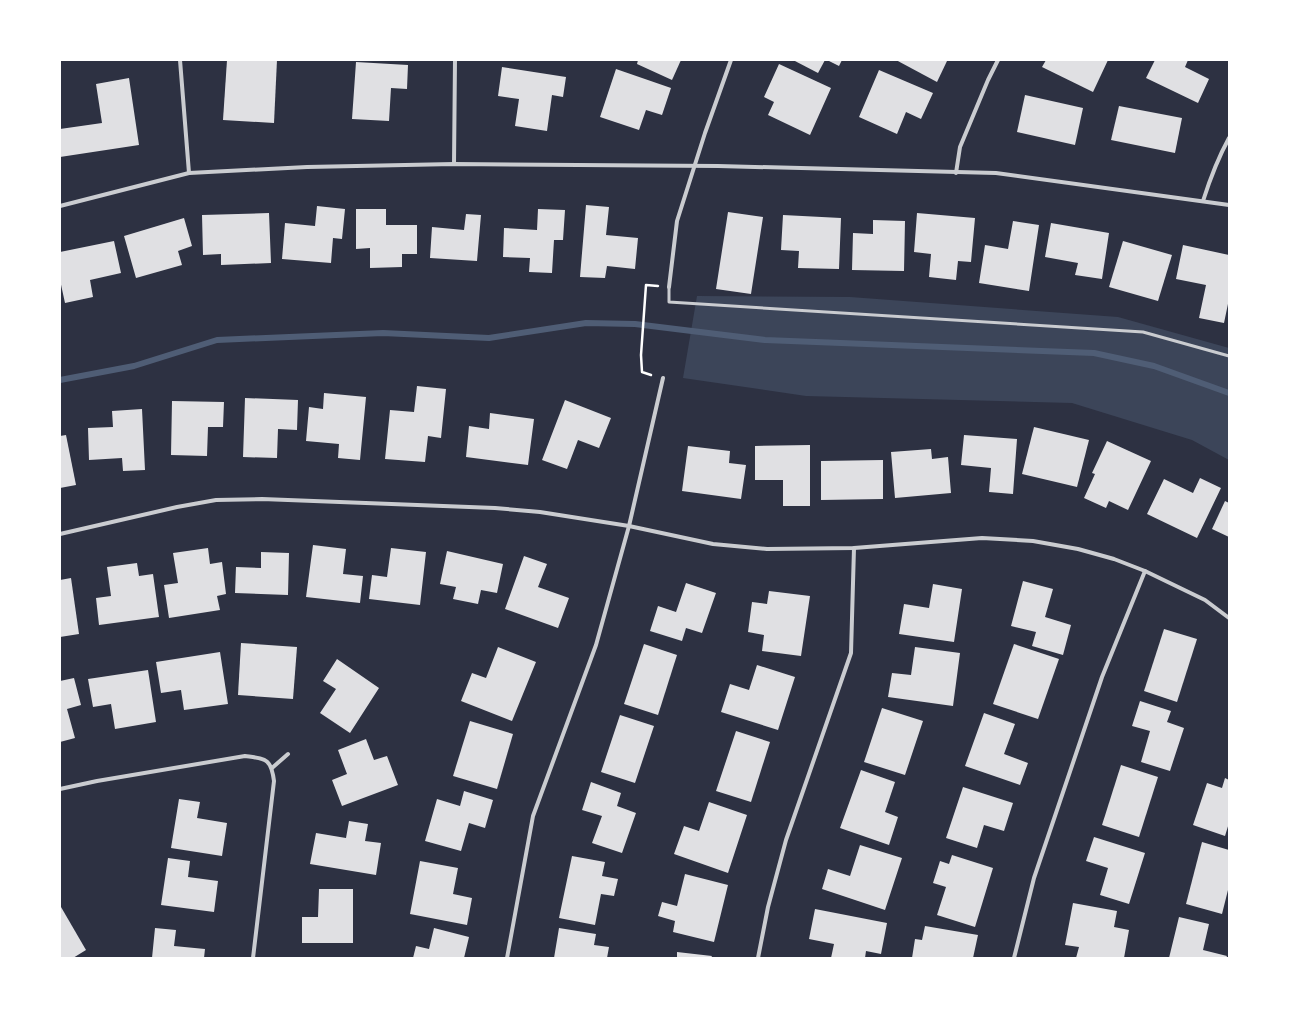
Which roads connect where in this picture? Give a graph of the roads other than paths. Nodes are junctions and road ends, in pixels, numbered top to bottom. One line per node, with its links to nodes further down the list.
1 (180, 60): 8 (street)
2 (455, 60): 6 (street)
3 (731, 60): 7 (street)
4 (998, 60): 9 (street)
5 (1229, 138): 10 (street)
6 (454, 164): 7 (street); 8 (street)
7 (695, 165): 9 (street); 13 (street)
8 (189, 173): 12 (street)
9 (956, 173): 10 (street)
10 (1203, 201): 11 (street)
11 (1229, 205)
12 (60, 206)
13 (669, 287): 14 (lane)
14 (1229, 356)
15 (663, 378): 16 (street)
16 (629, 526): 17 (street); 18 (street); 25 (street)
17 (60, 534)
18 (854, 548): 19 (street); 26 (street)
19 (1145, 571): 20 (street); 27 (street)
20 (1229, 618)
21 (288, 754): 22 (street)
22 (272, 768): 23 (street); 24 (street)
23 (60, 789)
24 (253, 958)
25 (507, 958)
26 (758, 958)
27 (1014, 958)

